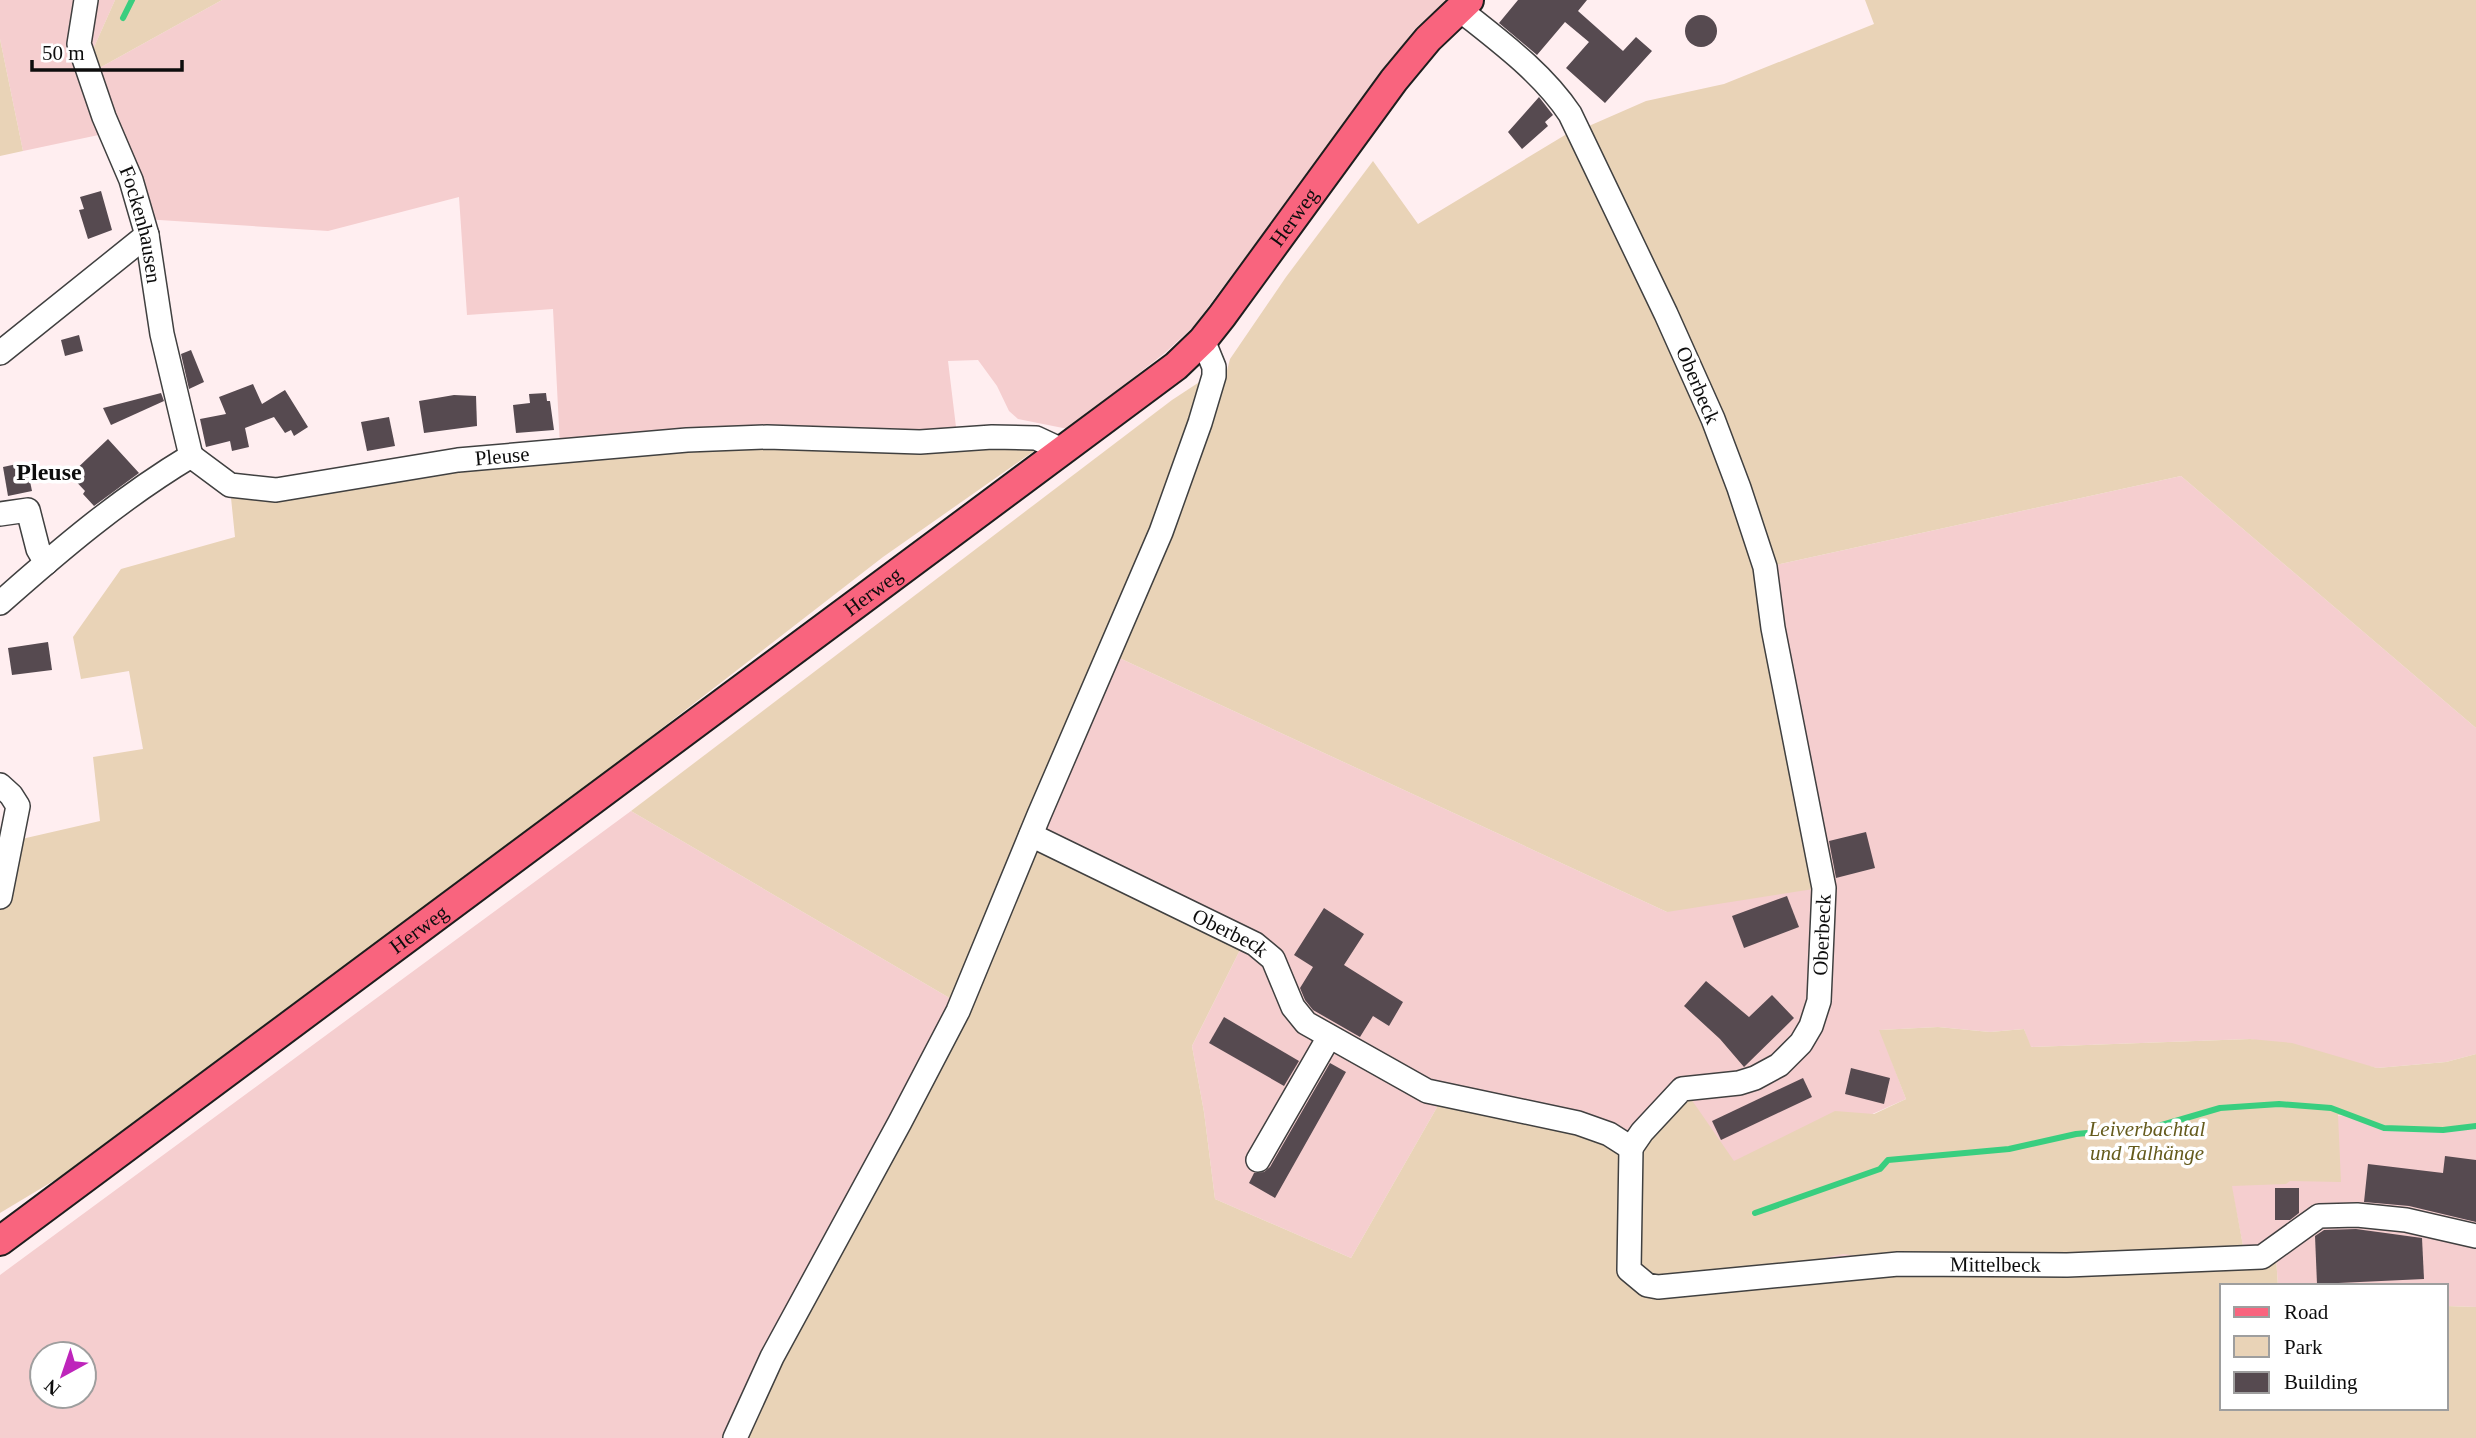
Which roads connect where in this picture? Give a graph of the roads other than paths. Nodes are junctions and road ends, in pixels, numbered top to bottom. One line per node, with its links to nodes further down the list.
1 (86, 0): 3 (street, Fockenhausen)
2 (1464, 5): 4 (main road, Herweg); 15 (street, Oberbeck)
3 (147, 235): 5 (street); 7 (street, Fockenhausen)
4 (1203, 340): 6 (main road, Herweg); 12 (street)
5 (0, 353)
6 (1064, 451): 7 (street, Pleuse); 18 (main road, Herweg)
7 (191, 456): 9 (street)
8 (0, 514): 9 (street)
9 (46, 563): 10 (street)
10 (0, 603)
11 (0, 785): 13 (street)
12 (1031, 835): 14 (street, Oberbeck); 19 (street)
13 (0, 897)
14 (1329, 1037): 15 (street, Oberbeck); 16 (street)
15 (1631, 1148): 17 (street, Mittelbeck)
16 (1258, 1160)
17 (2476, 1236)
18 (0, 1241)
19 (734, 1438)

